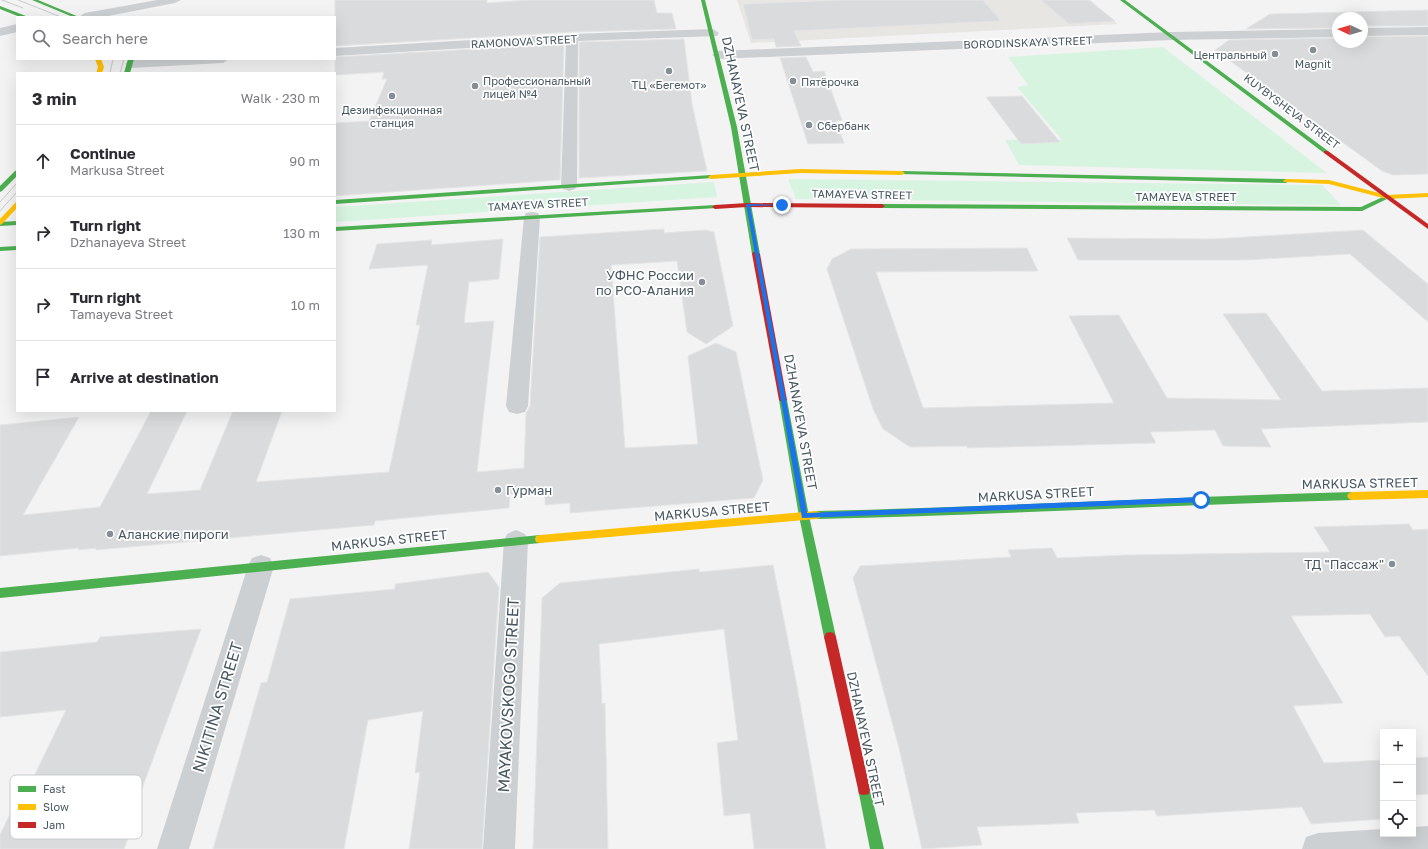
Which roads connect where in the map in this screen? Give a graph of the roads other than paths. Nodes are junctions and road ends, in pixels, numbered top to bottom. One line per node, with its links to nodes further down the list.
1 (34, 0): 7 (main road)
2 (175, 0): 8 (street)
3 (703, 0): 13 (main road, DZHANAYEVA STREET)
4 (1122, 0): 15 (main road, KUYBYSHEVA STREET)
5 (0, 7): 6 (main road)
6 (22, 16)
7 (74, 16)
8 (90, 16)
9 (16, 28): 11 (street)
10 (1428, 31): 12 (street)
11 (0, 32)
12 (1368, 32)
13 (713, 33): 16 (street, RAMONOVA STREET); 18 (main road, DZHANAYEVA STREET)
14 (1332, 33): 15 (street, BORODINSKAYA STREET)
15 (1170, 36): 18 (street, BORODINSKAYA STREET); 28 (main road, KUYBYSHEVA STREET)
16 (572, 38): 17 (street, RAMONOVA STREET); 25 (street)
17 (336, 52)
18 (718, 55): 24 (main road, DZHANAYEVA STREET)
19 (98, 60): 22 (main road)
20 (208, 60): 21 (street)
21 (130, 65)
22 (99, 72)
23 (16, 173): 26 (main road)
24 (744, 174): 25 (main road, TAMAYEVA STREET); 28 (main road, TAMAYEVA STREET); 31 (main road, DZHANAYEVA STREET)
25 (569, 186): 29 (main road, TAMAYEVA STREET)
26 (0, 190)
27 (1428, 195): 28 (main road, TAMAYEVA STREET)
28 (1387, 197): 31 (main road, TAMAYEVA STREET); 35 (main road, KUYBYSHEVA STREET)
29 (336, 202)
30 (16, 205): 34 (main road)
31 (748, 205): 32 (main road, TAMAYEVA STREET); 41 (main road, DZHANAYEVA STREET)
32 (532, 217): 36 (main road, TAMAYEVA STREET); 39 (street)
33 (16, 223): 34 (main road)
34 (0, 224)
35 (1428, 227)
36 (336, 229)
37 (16, 248): 38 (main road)
38 (0, 249)
39 (517, 406)
40 (1428, 494): 41 (main road, MARKUSA STREET)
41 (804, 516): 42 (main road, MARKUSA STREET); 48 (main road, DZHANAYEVA STREET)
42 (516, 541): 43 (main road, MARKUSA STREET); 47 (street, MAYAKOVSKOGO STREET)
43 (261, 566): 44 (main road, MARKUSA STREET); 46 (street, NIKITINA STREET)
44 (0, 593)
45 (1428, 842): 49 (street)
46 (173, 849)
47 (499, 849)
48 (877, 849)
49 (1318, 849)

